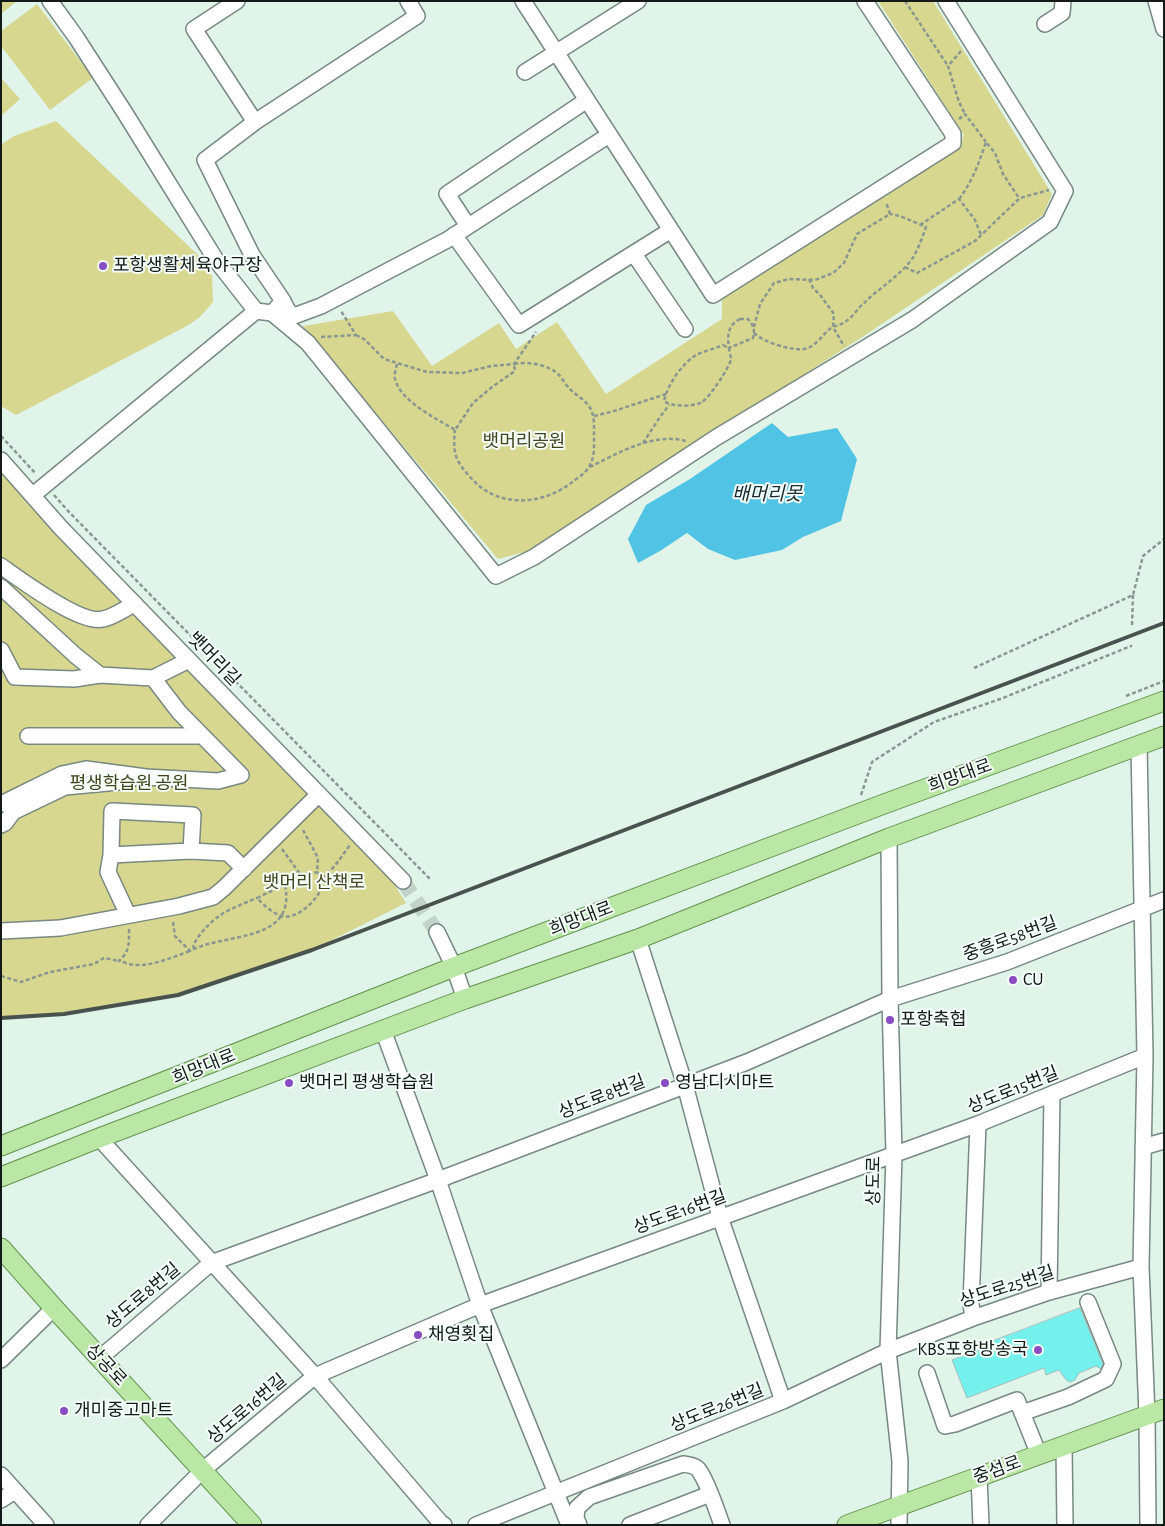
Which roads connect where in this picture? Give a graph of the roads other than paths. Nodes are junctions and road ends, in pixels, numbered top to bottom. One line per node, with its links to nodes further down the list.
1 (50, 1): 22 (street)
2 (237, 1): 15 (street)
3 (408, 1): 15 (street)
4 (523, 1): 12 (street)
5 (638, 1): 12 (street)
6 (865, 1): 18 (street)
7 (946, 1): 21 (street)
8 (1063, 1): 10 (street)
9 (1156, 1): 11 (street)
10 (1045, 24)
11 (1164, 29)
12 (556, 53): 13 (street); 14 (street)
13 (525, 72)
14 (587, 100): 16 (street); 17 (street)
15 (255, 122): 21 (street)
16 (609, 135): 17 (street); 18 (street)
17 (468, 226): 19 (street)
18 (671, 230): 20 (street)
19 (454, 235): 20 (street); 21 (street)
20 (634, 254): 23 (street)
21 (277, 307): 22 (street)
22 (256, 311): 25 (street)
23 (685, 329)
24 (1, 460): 25 (street, 뱃머리길)
25 (33, 496): 28 (street, 뱃머리길)
26 (1, 566): 28 (street)
27 (1, 587): 31 (street)
28 (134, 604): 30 (street, 뱃머리길)
29 (1, 650): 31 (street)
30 (189, 660): 32 (street); 39 (street, 뱃머리길)
31 (100, 675): 32 (street)
32 (153, 678): 35 (street)
33 (1164, 701): 52 (main road, 희망대로)
34 (28, 736): 35 (street)
35 (202, 736): 38 (street)
36 (1164, 736): 37 (main road, 희망대로)
37 (1139, 746): 41 (main road, 희망대로); 47 (street)
38 (146, 777): 40 (street); 40 (street)
39 (319, 794): 44 (street); 45 (street, 뱃머리길)
40 (5, 814)
41 (889, 838): 51 (main road, 희망대로); 54 (street, 상도로)
42 (191, 851): 43 (street); 43 (street); 44 (street)
43 (111, 855): 48 (street)
44 (244, 869): 48 (street)
45 (403, 881)
46 (1164, 900): 47 (street, 중흥로58번길)
47 (1142, 908): 54 (street, 중흥로58번길); 56 (street)
48 (128, 915): 49 (street)
49 (1, 931)
50 (437, 932): 52 (street)
51 (638, 938): 53 (main road, 희망대로); 57 (street)
52 (454, 967): 53 (street); 60 (main road, 희망대로)
53 (465, 999): 55 (main road, 희망대로)
54 (890, 999): 57 (street, 상도로8번길); 66 (street, 상도로)
55 (383, 1030): 62 (main road, 희망대로); 68 (street)
56 (1145, 1056): 58 (street, 상도로15번길); 65 (street)
57 (685, 1085): 68 (street, 상도로8번길); 70 (street)
58 (1052, 1094): 59 (street, 상도로15번길); 74 (street)
59 (978, 1124): 66 (street, 상도로15번길); 78 (street)
60 (47, 1129): 61 (main road); 64 (main road, 희망대로)
61 (1, 1133)
62 (99, 1138): 67 (main road, 희망대로); 72 (street)
63 (1164, 1140): 65 (street)
64 (1, 1146)
65 (1143, 1147): 73 (street)
66 (894, 1155): 70 (street, 상도로16번길); 79 (street, 상도로)
67 (6, 1175): 69 (main road)
68 (438, 1180): 72 (street, 상도로8번길); 76 (street)
69 (1, 1192)
70 (720, 1218): 76 (street, 상도로16번길); 84 (street)
71 (1, 1246): 77 (main road, 상공로)
72 (211, 1263): 80 (street, 상도로8번길); 83 (street, 상도로16번길)
73 (1141, 1267): 74 (street, 상도로25번길); 86 (street)
74 (1050, 1292): 78 (street, 상도로25번길)
75 (1088, 1302): 85 (street)
76 (480, 1305): 83 (street, 상도로16번길); 93 (street)
77 (54, 1308): 80 (main road, 상공로); 81 (street)
78 (973, 1318): 79 (street, 상도로25번길)
79 (888, 1351): 84 (street, 상도로26번길); 96 (street, 상도로)
80 (100, 1358): 89 (main road, 상공로)
81 (1, 1360)
82 (927, 1373): 85 (street)
83 (315, 1376): 89 (street, 상도로16번길); 100 (street, 상도로16번길)
84 (783, 1401): 93 (street, 상도로26번길)
85 (1022, 1412): 88 (street)
86 (1155, 1412): 87 (main road, 중섬로); 109 (street)
87 (1064, 1446): 88 (main road, 중섬로); 108 (street)
88 (1039, 1455): 91 (main road, 중섬로)
89 (203, 1470): 98 (street, 상도로16번길); 99 (main road, 상공로)
90 (1, 1475): 92 (street)
91 (979, 1477): 96 (main road, 중섬로); 107 (street)
92 (15, 1491): 95 (street); 97 (street)
93 (557, 1493): 101 (street, 상도로26번길); 102 (street)
94 (710, 1494): 103 (street); 104 (street); 105 (street)
95 (1, 1500)
96 (899, 1515): 106 (main road, 중섬로)
97 (46, 1525)
98 (148, 1525)
99 (252, 1525)
100 (444, 1525)
101 (476, 1525)
102 (569, 1525)
103 (579, 1525)
104 (630, 1525)
105 (722, 1525)
106 (848, 1525)
107 (981, 1525)
108 (1065, 1525)
109 (1148, 1525)

